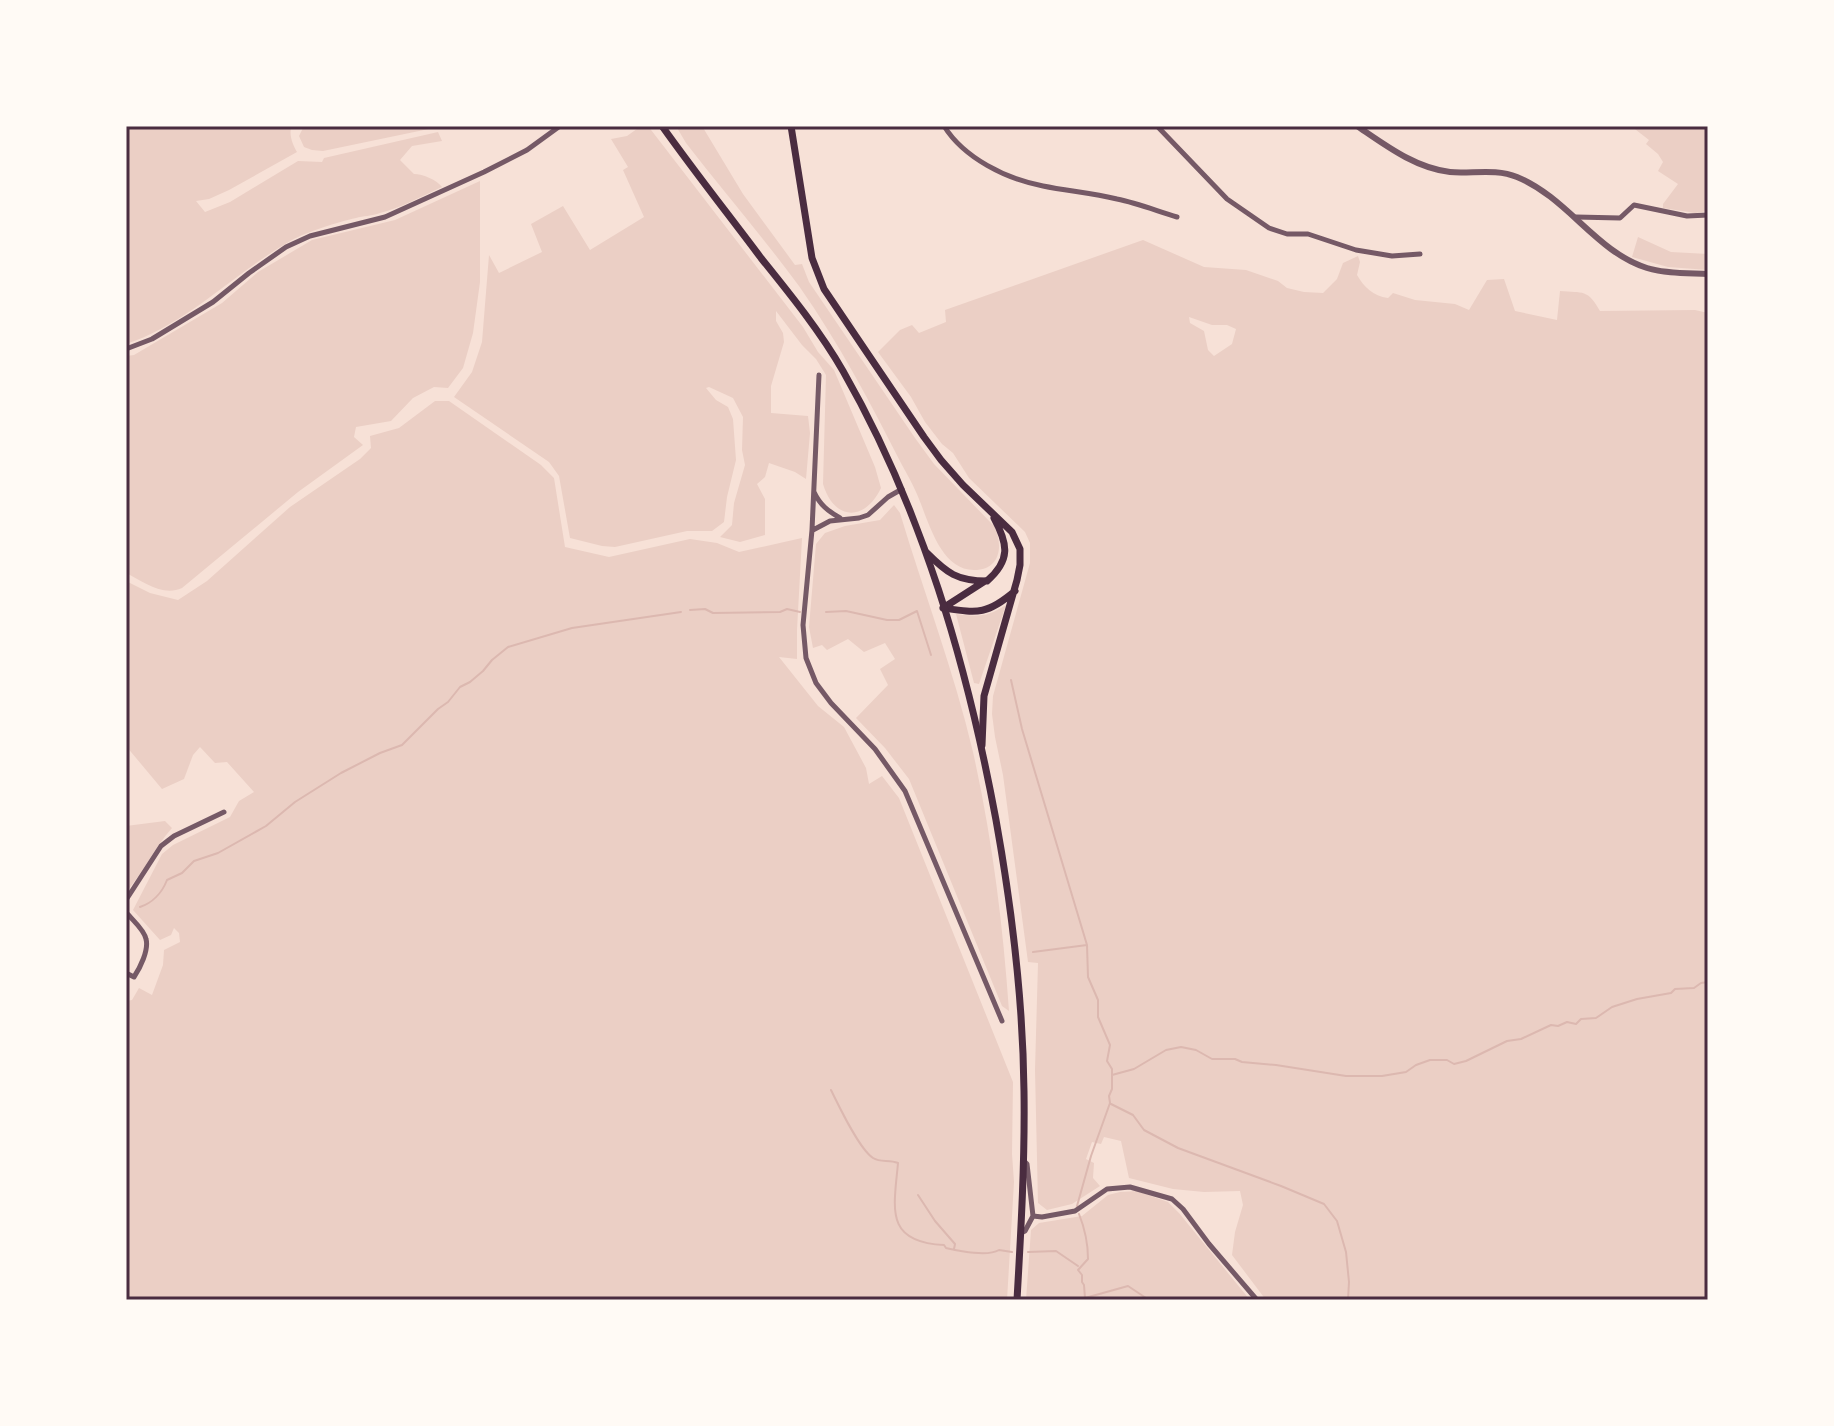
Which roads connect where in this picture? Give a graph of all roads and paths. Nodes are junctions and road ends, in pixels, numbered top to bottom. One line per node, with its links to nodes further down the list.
1 (560, 126): 12 (street)
2 (662, 126): 14 (main road)
3 (791, 126): 16 (main road)
4 (944, 126): 8 (street)
5 (1157, 126): 10 (street)
6 (1363, 127): 9 (street)
7 (1708, 215): 9 (street)
8 (1177, 217)
9 (1576, 217): 11 (street)
10 (1420, 254)
11 (1708, 274)
12 (126, 349)
13 (819, 375): 15 (street)
14 (902, 489): 17 (street); 19 (main road)
15 (813, 491): 17 (street); 18 (street)
16 (989, 509): 20 (main road); 21 (main road)
17 (841, 519): 18 (street)
18 (812, 530): 28 (street)
19 (927, 553): 20 (main road); 22 (main road)
20 (987, 581): 22 (main road)
21 (1015, 591): 22 (main road); 23 (main road)
22 (943, 608): 23 (main road)
23 (982, 747): 29 (main road)
24 (224, 812): 25 (street)
25 (126, 900)
26 (126, 912): 27 (street)
27 (126, 973)
28 (1002, 1021)
29 (1023, 1160): 30 (street); 31 (main road)
30 (1033, 1216): 31 (street); 33 (street)
31 (1021, 1233): 32 (main road)
32 (1017, 1300)
33 (1257, 1300)

